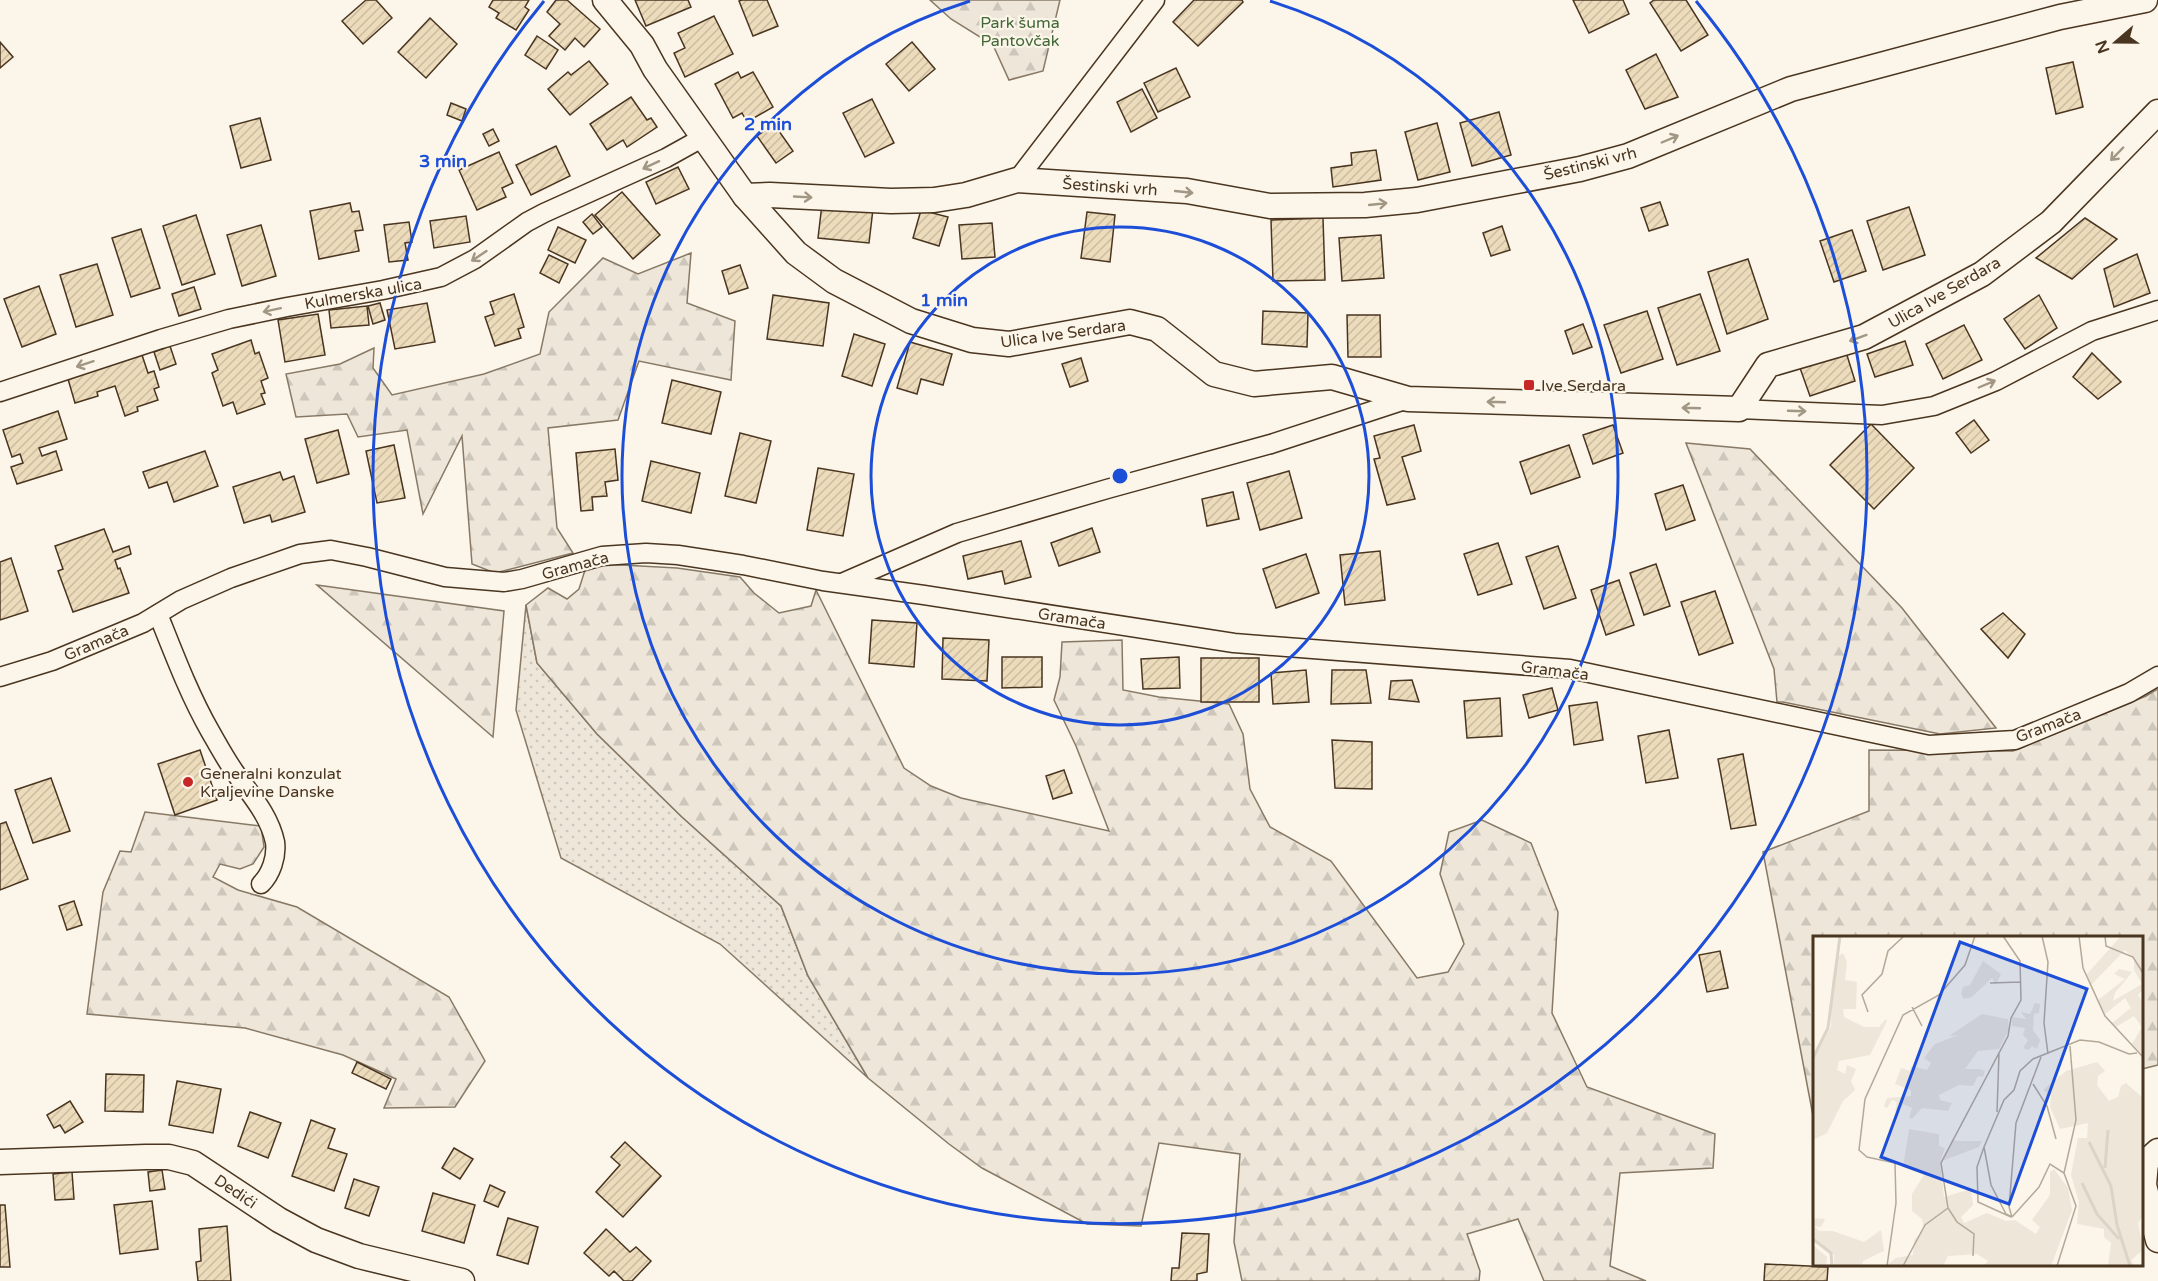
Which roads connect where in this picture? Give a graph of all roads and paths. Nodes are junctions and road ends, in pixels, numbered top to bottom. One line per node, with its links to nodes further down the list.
1 (605, 0): 5 (street)
2 (1155, 0): 6 (street)
3 (2145, 0): 6 (street, Šestinski vrh, one-way to 3)
4 (2158, 112): 11 (street, Ulica Ive Serdara, one-way to 11)
5 (702, 138): 7 (street, Ulica Ive Serdara); 9 (street, Kulmerska ulica, one-way to 9)
6 (1017, 180): 7 (street, Šestinski vrh, one-way to 6)
7 (745, 196): 10 (street, Ulica Ive Serdara)
8 (2158, 310): 11 (street, Ulica Ive Serdara, one-way to 8)
9 (0, 392)
10 (1408, 399): 11 (street, Ulica Ive Serdara, one-way to 10); 12 (street, Ulica Ive Serdara)
11 (1739, 409)
12 (840, 583): 13 (street, Gramača); 14 (street, Gramača)
13 (158, 614): 15 (street, Gramača); 16 (street)
14 (2158, 676)
15 (0, 677)
16 (261, 884)
17 (2158, 1151): 19 (street)
18 (0, 1162): 20 (street, Dedići)
19 (2158, 1240)
20 (462, 1281)

